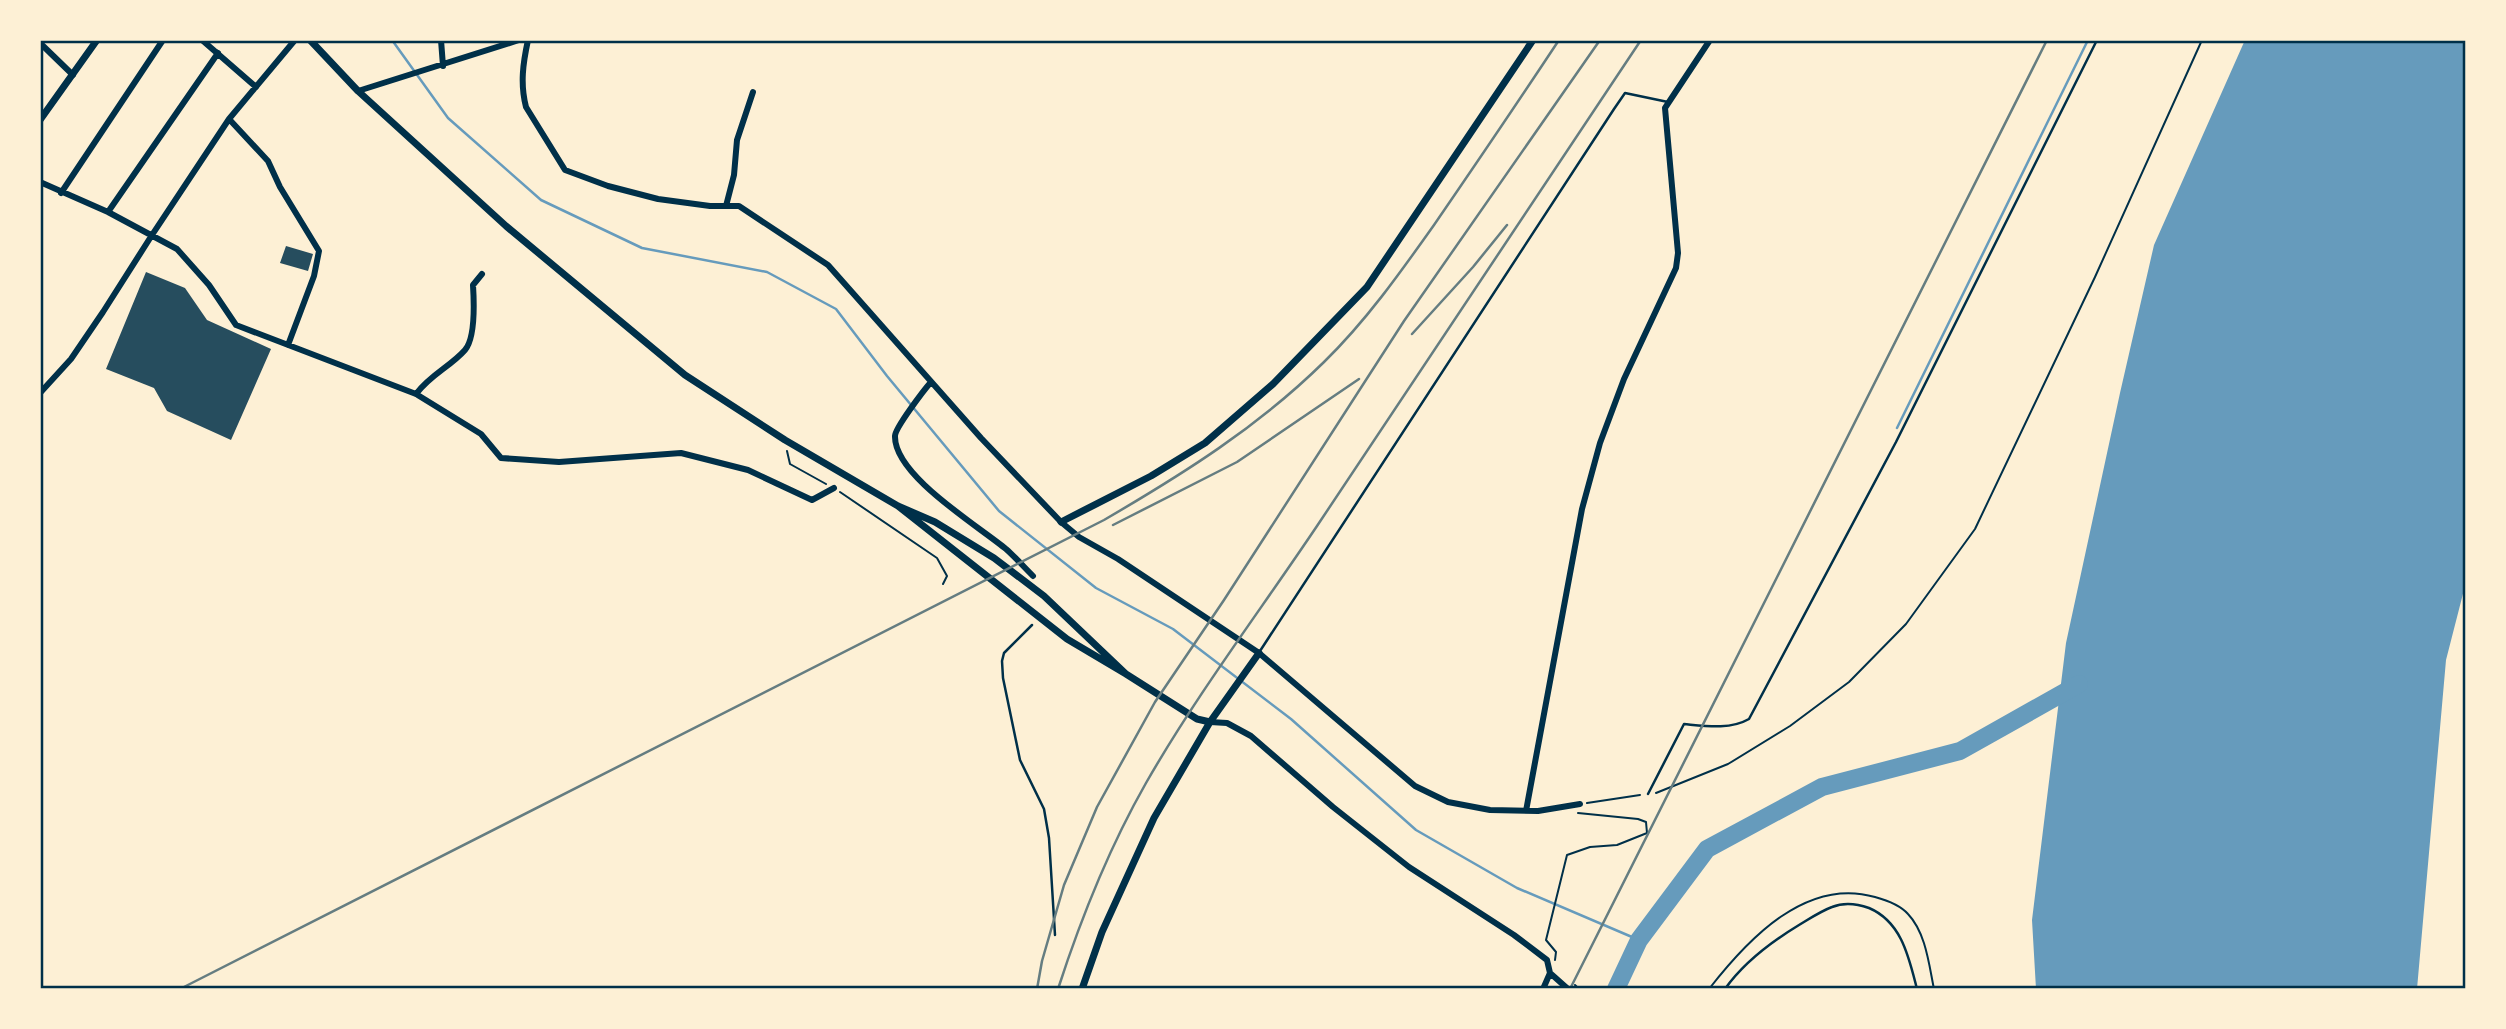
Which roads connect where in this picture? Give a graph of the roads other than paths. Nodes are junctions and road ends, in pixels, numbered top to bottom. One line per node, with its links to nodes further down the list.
1 (97, 40): 15 (street)
2 (163, 40): 23 (street)
3 (202, 40): 13 (street)
4 (295, 40): 16 (street)
5 (310, 40): 17 (street)
6 (441, 40): 14 (street)
7 (519, 40): 14 (street)
8 (528, 40): 24 (street)
9 (1533, 40): 34 (street)
10 (1710, 40): 19 (street)
11 (2097, 40): 40 (lane)
12 (40, 43): 15 (street)
13 (218, 53): 16 (street); 25 (street)
14 (443, 66): 17 (street)
15 (73, 75): 21 (street)
16 (256, 87): 20 (street)
17 (358, 91): 33 (street)
18 (753, 92): 24 (street)
19 (1668, 102): 37 (lane); 42 (street)
20 (229, 119): 26 (street); 28 (street)
21 (40, 120)
22 (40, 183): 23 (street)
23 (61, 193): 25 (street)
24 (726, 206): 29 (street)
25 (108, 212): 26 (street)
26 (152, 235): 28 (street); 30 (street)
27 (482, 274): 31 (street)
28 (288, 345): 31 (street)
29 (931, 382): 34 (street); 35 (street)
30 (40, 393)
31 (416, 394): 32 (street)
32 (835, 488)
33 (898, 506): 38 (street); 38 (street)
34 (1061, 522): 37 (street)
35 (1033, 576)
36 (1032, 625): 43 (lane)
37 (1259, 653): 39 (street); 42 (street)
38 (1126, 674): 39 (street)
39 (1210, 722): 44 (street); 45 (street)
40 (1648, 794)
41 (1580, 804): 42 (street)
42 (1526, 811)
43 (1055, 935)
44 (1550, 972): 46 (street); 47 (street)
45 (1082, 989)
46 (1543, 989)
47 (1568, 989)
48 (1725, 989): 49 (lane)
49 (1917, 989)

